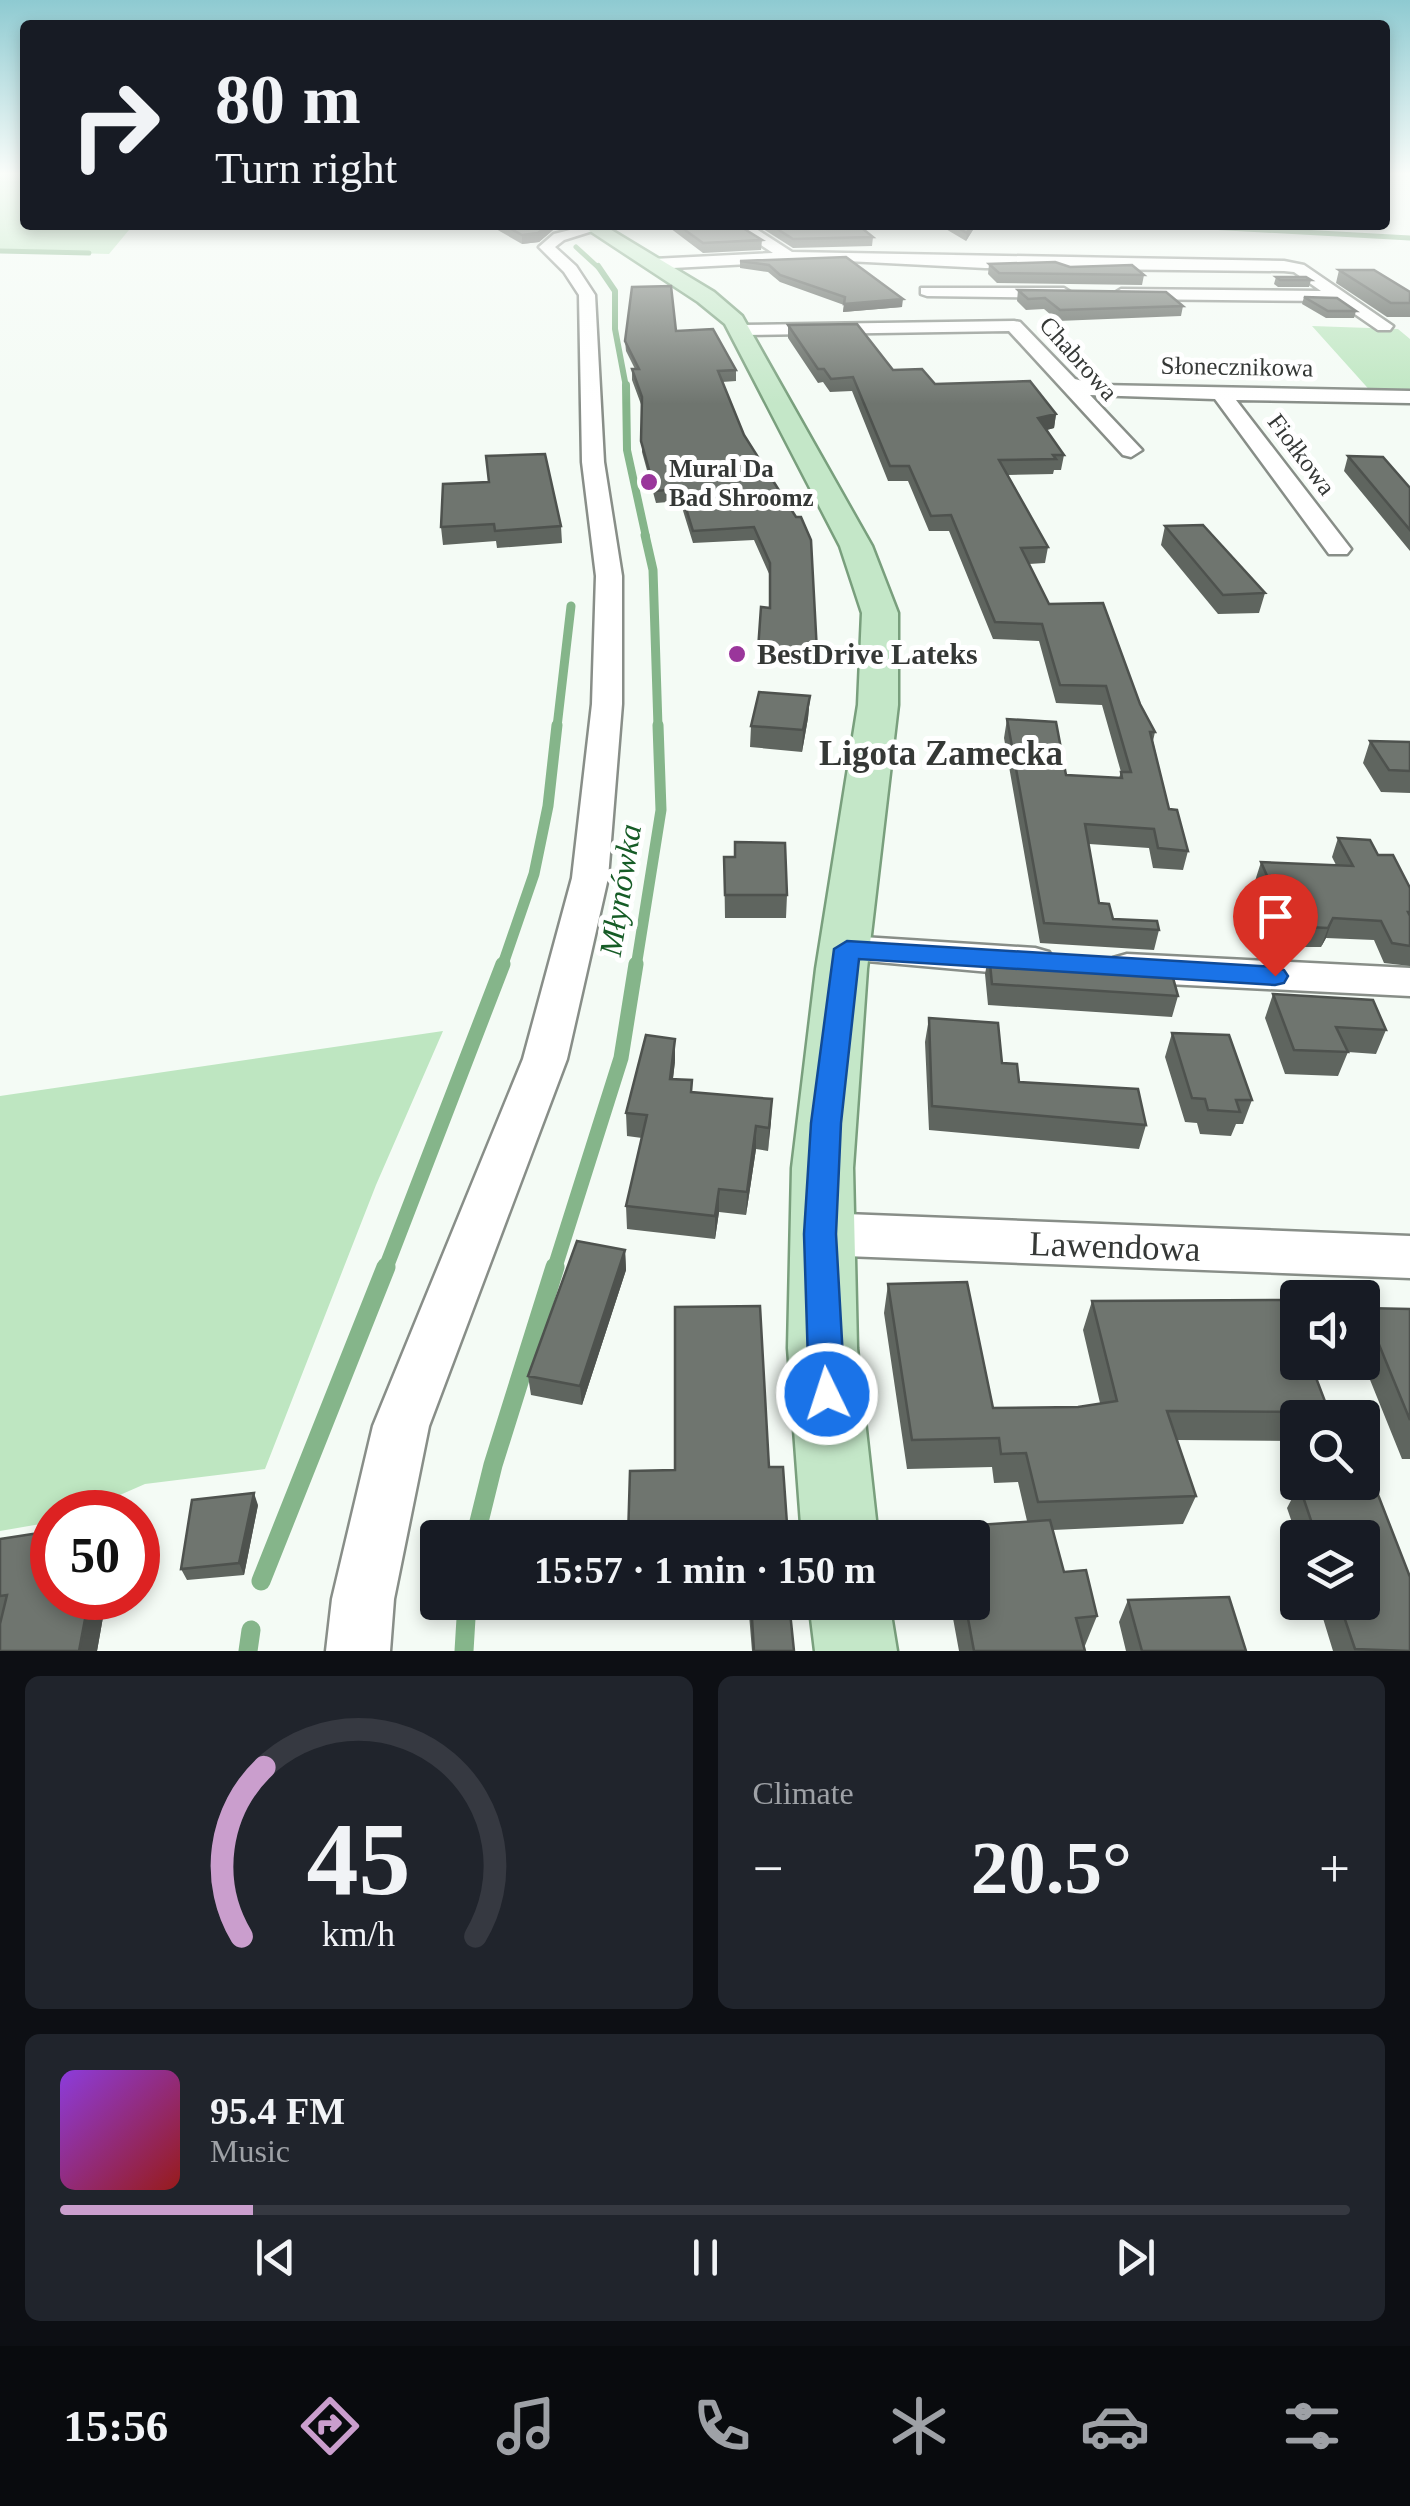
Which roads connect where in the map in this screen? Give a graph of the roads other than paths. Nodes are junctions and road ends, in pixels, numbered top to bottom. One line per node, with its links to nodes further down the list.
1 (549, 250): 25 (street)
2 (631, 250): 6 (main road)
3 (778, 250): 5 (street)
4 (889, 250): 5 (street); 7 (street); 10 (street)
5 (786, 255): 6 (street)
6 (653, 264): 13 (main road)
7 (928, 291): 8 (street); 11 (street)
8 (1084, 293)
9 (1104, 293): 10 (street)
10 (1340, 296): 12 (street)
11 (962, 324): 13 (street, Chabrowa); 14 (street, Chabrowa)
12 (1384, 326)
13 (739, 330): 19 (main road)
14 (1065, 383): 15 (street, Słonecznikowa); 17 (street, Chabrowa)
15 (1221, 394): 16 (street, Słonecznikowa); 18 (street, Fiołkowa)
16 (1410, 397)
17 (1130, 450)
18 (1338, 549)
19 (847, 949): 20 (street); 21 (main road)
20 (1410, 982)
21 (820, 1234): 22 (street, Lawendowa); 23 (main road)
22 (1410, 1257)
23 (838, 1520)
24 (852, 1620): 26 (main road)
25 (358, 1651)
26 (856, 1651)

